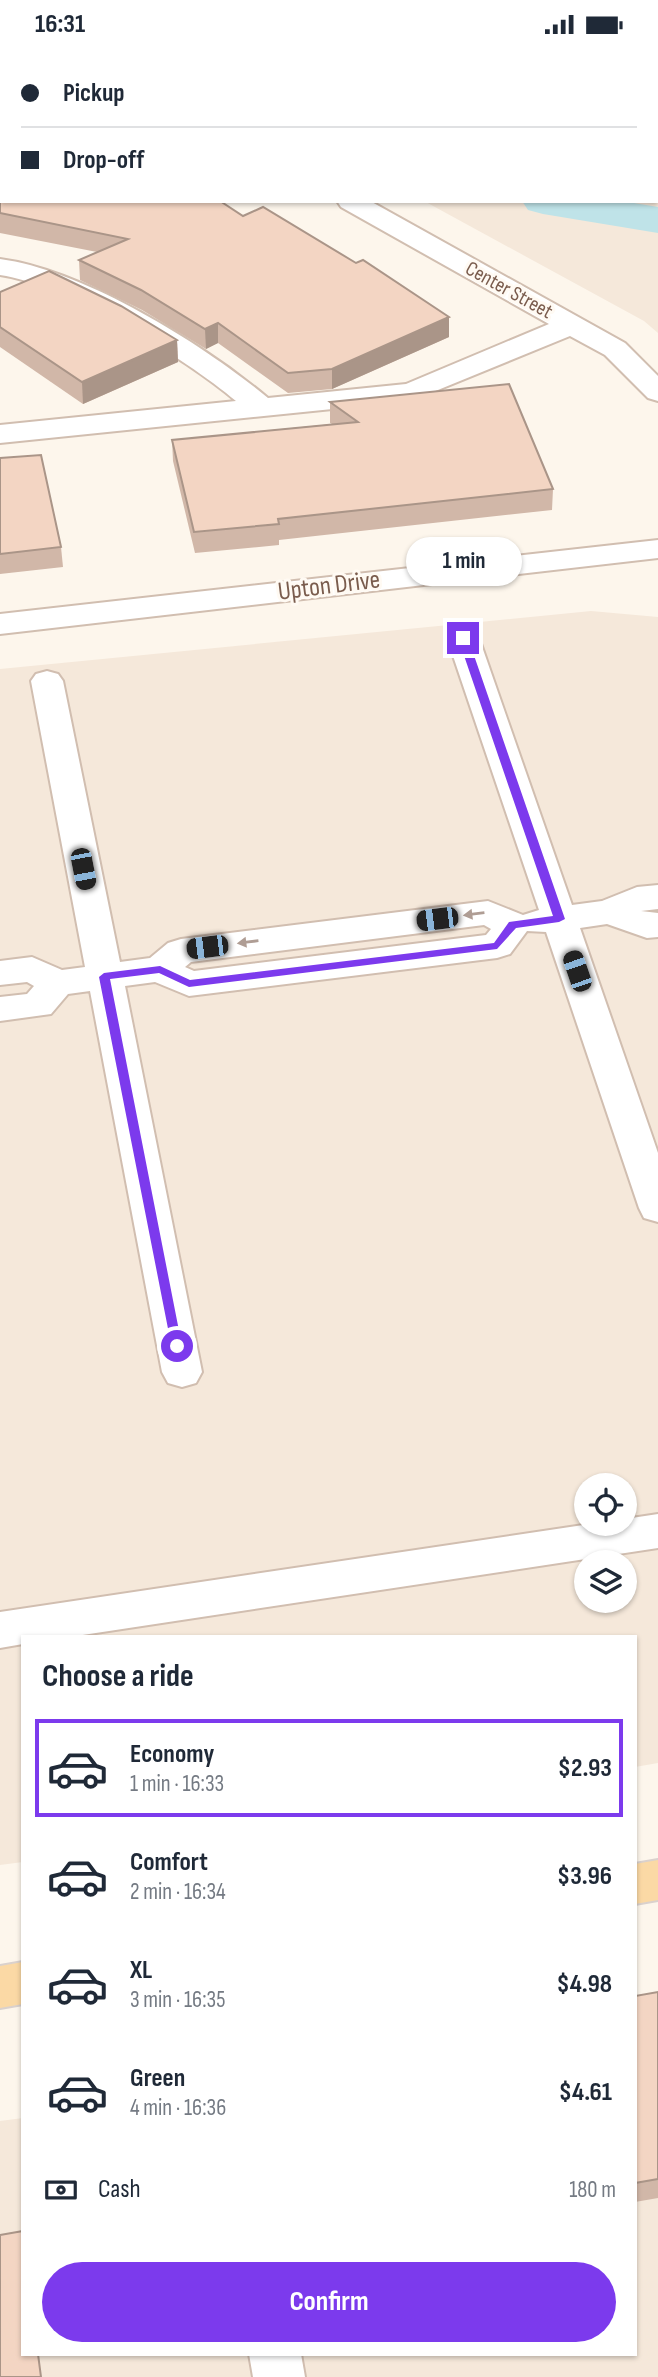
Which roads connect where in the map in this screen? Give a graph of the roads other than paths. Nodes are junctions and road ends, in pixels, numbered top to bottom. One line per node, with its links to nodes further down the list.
1 (355, 203): 3 (street, Center Street)
2 (0, 267): 5 (street)
3 (571, 325): 4 (street, Center Street); 5 (street)
4 (658, 393)
5 (262, 408): 6 (street)
6 (0, 434)
7 (658, 549): 8 (street, Upton Drive)
8 (0, 624)
9 (463, 638): 13 (street)
10 (47, 681): 16 (street)
11 (658, 897): 12 (street)
12 (609, 912): 13 (street); 14 (street)
13 (559, 919): 16 (street); 19 (street)
14 (658, 925)
15 (0, 973): 17 (street)
16 (104, 977): 17 (street); 20 (street)
17 (57, 983): 18 (street)
18 (0, 1010)
19 (658, 1208)
20 (182, 1372)
21 (658, 1531): 22 (street)
22 (0, 1630)
23 (658, 1880): 24 (main road)
24 (637, 1884)
25 (21, 1983): 26 (main road)
26 (0, 1987)
27 (275, 2356): 28 (street)
28 (279, 2377)

